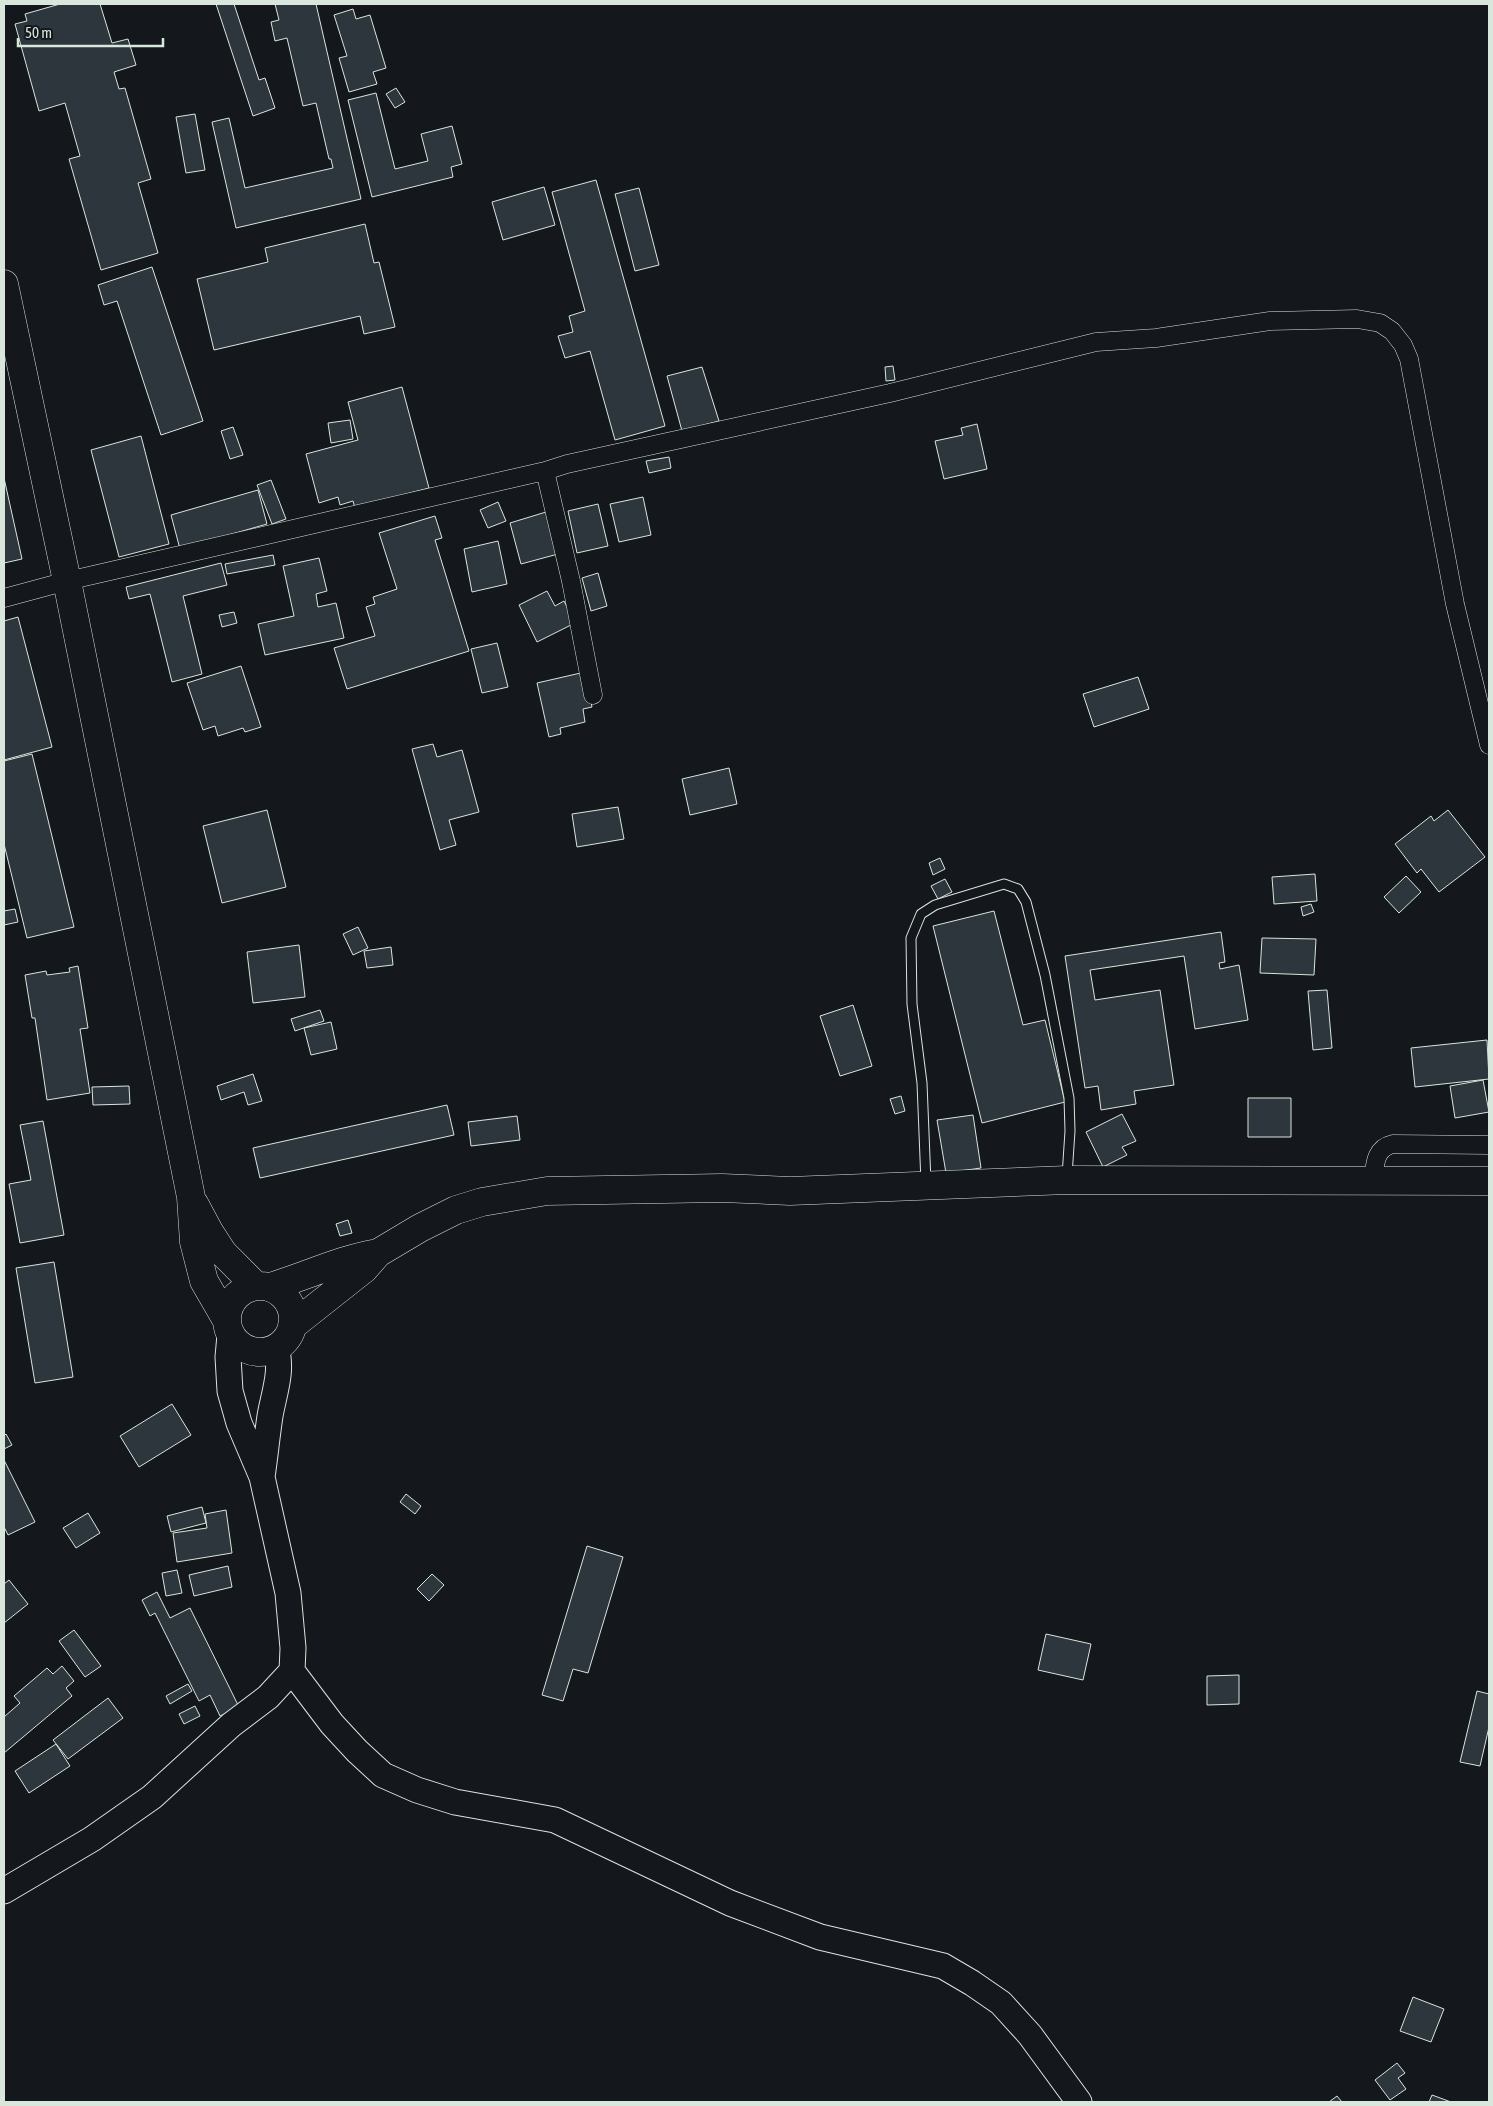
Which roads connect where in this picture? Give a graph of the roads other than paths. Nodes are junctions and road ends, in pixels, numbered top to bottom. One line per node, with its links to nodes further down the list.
1 (4, 284): 3 (main road)
2 (545, 471): 3 (street); 5 (street); 6 (street)
3 (67, 581): 4 (street); 12 (main road)
4 (4, 598)
5 (592, 695)
6 (1489, 745)
7 (1489, 1145): 9 (street)
8 (1067, 1180): 9 (main road); 11 (main road); 11 (lane)
9 (1373, 1180): 10 (main road)
10 (1489, 1181)
11 (926, 1186): 13 (main road)
12 (191, 1197): 14 (main road); 16 (main road)
13 (378, 1253): 14 (main road); 15 (main road)
14 (263, 1286): 15 (main road); 16 (main road)
15 (292, 1326): 17 (main road)
16 (228, 1327): 17 (main road); 18 (main road)
17 (276, 1348): 18 (main road)
18 (262, 1477): 19 (main road)
19 (292, 1671): 20 (main road); 21 (main road)
20 (4, 1892)
21 (1079, 2102)

